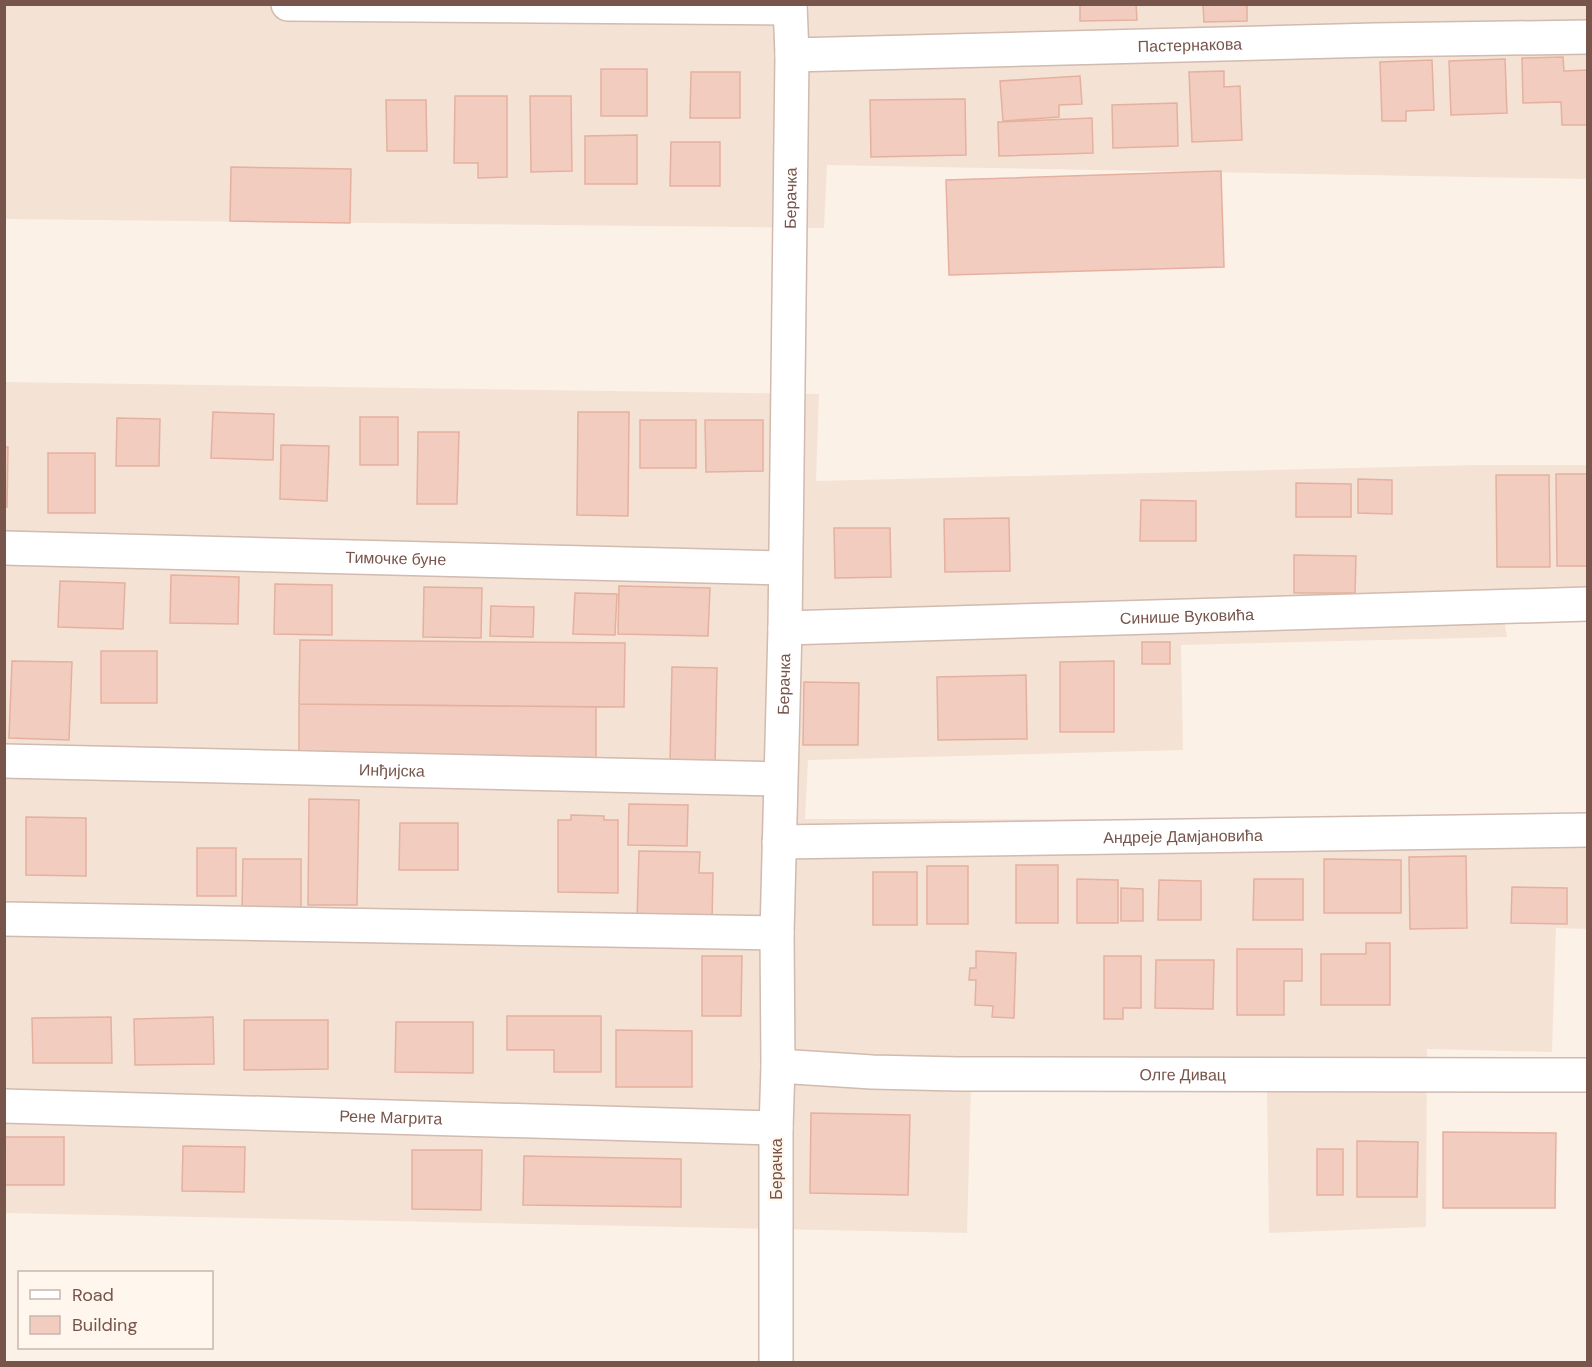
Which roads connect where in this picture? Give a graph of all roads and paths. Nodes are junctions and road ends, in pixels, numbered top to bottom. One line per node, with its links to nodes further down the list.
1 (288, 4): 2 (street)
2 (790, 6): 4 (street, Берачка)
3 (1587, 37): 4 (street, Пастернакова)
4 (792, 55): 6 (street, Берачка)
5 (4, 548): 6 (street, Тимочке буне)
6 (785, 568): 8 (street, Берачка)
7 (1587, 604): 8 (street, Синише Вуковића)
8 (785, 628): 10 (street, Берачка)
9 (4, 761): 10 (street, Инђијска)
10 (780, 779): 12 (street, Берачка)
11 (1587, 830): 12 (street, Андреје Дамјановића)
12 (779, 842): 14 (street, Берачка)
13 (4, 919): 14 (street)
14 (777, 933): 15 (street, Берачка)
15 (778, 1066): 16 (street, Олге Дивац); 18 (street, Берачка)
16 (1587, 1075)
17 (4, 1106): 18 (street, Рене Магрита)
18 (776, 1128): 19 (street, Берачка)
19 (776, 1362)

